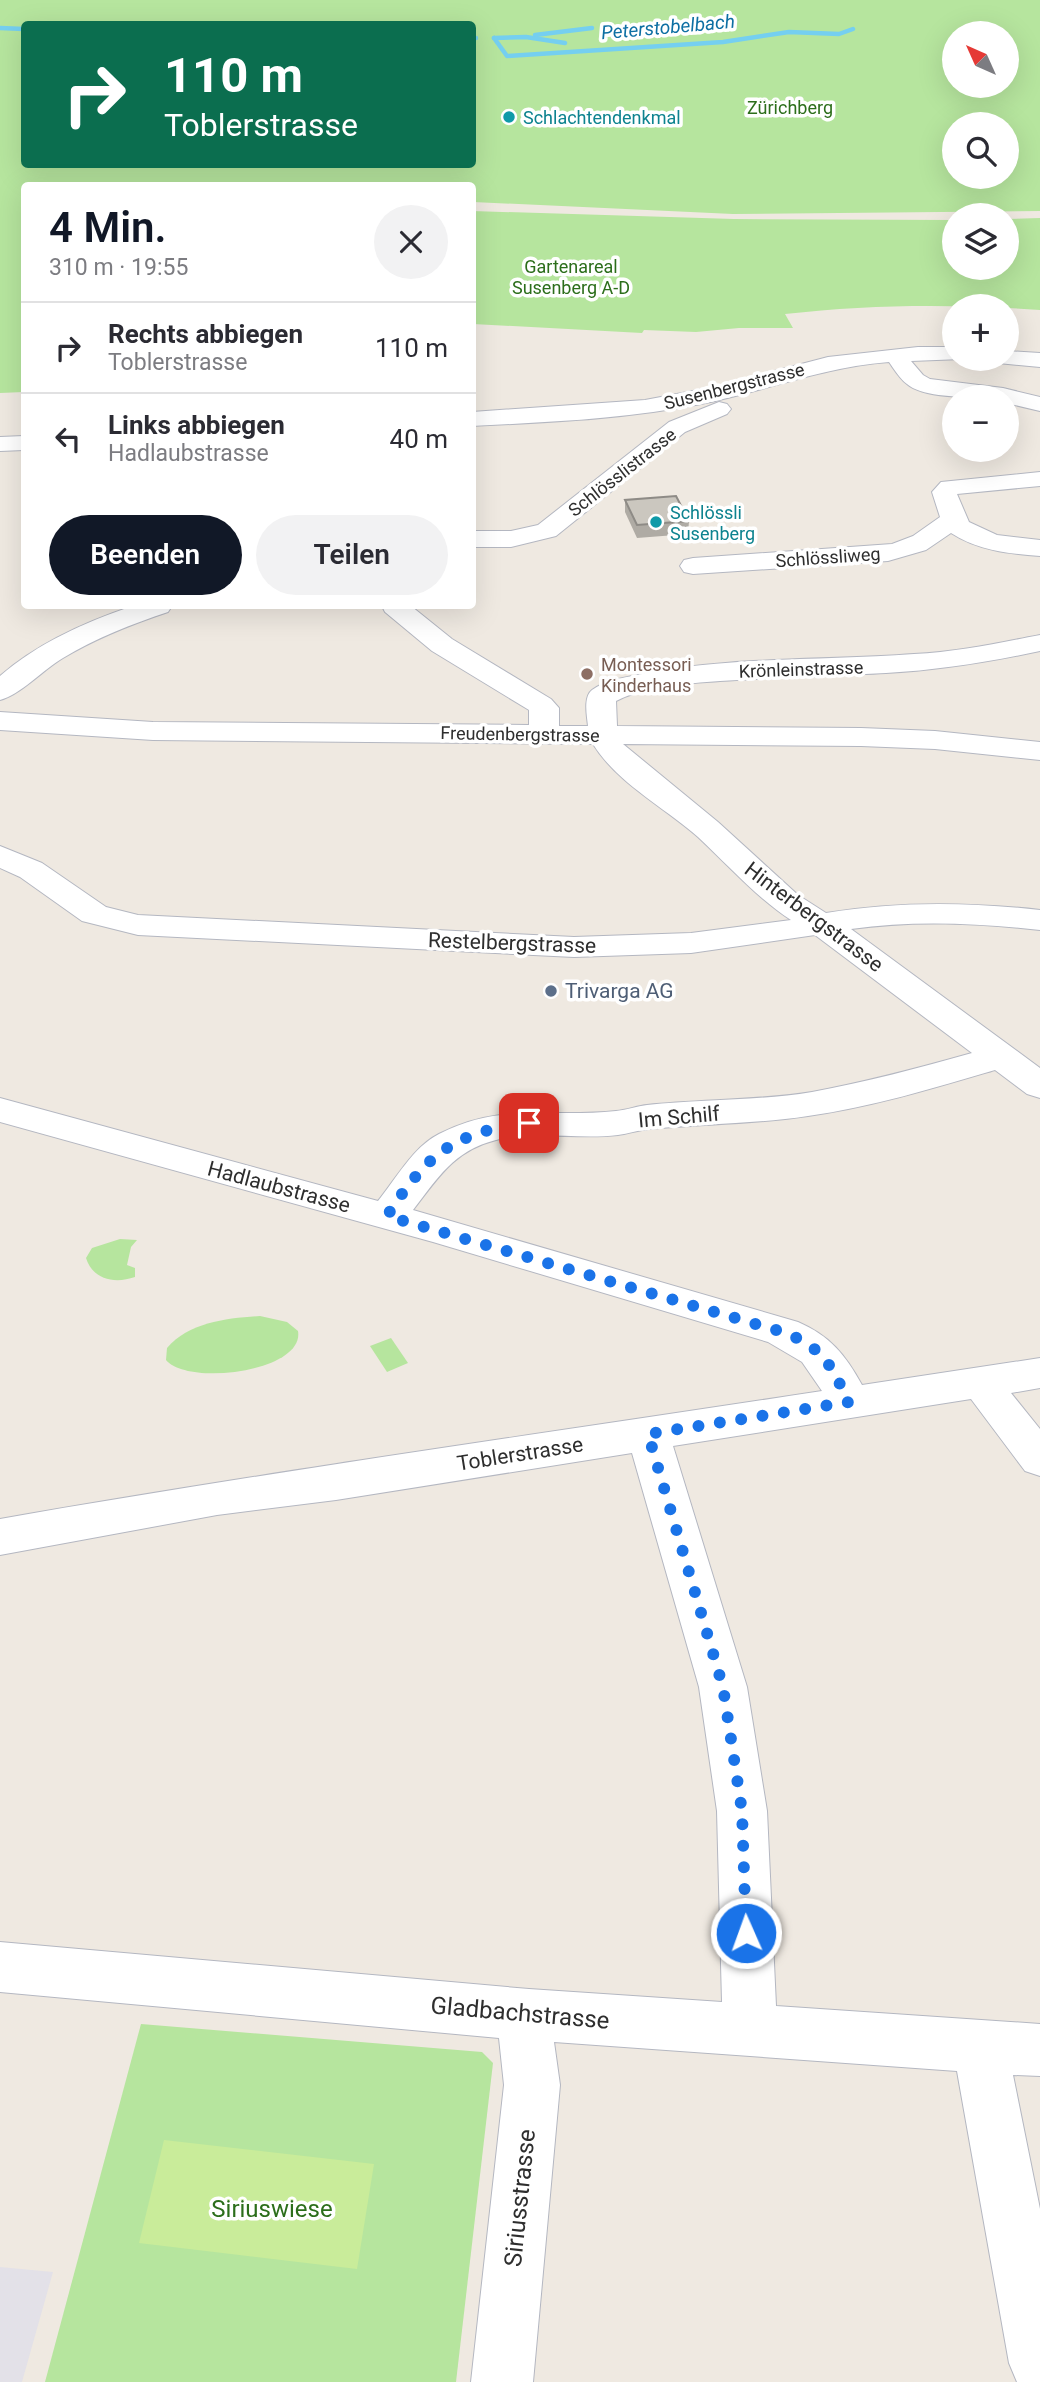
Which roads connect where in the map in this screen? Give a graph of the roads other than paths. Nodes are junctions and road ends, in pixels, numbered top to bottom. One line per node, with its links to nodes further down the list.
1 (942, 354): 2 (street, Susenbergstrasse)
2 (895, 355): 5 (street, Susenbergstrasse); 6 (street)
3 (1019, 359): 4 (street)
4 (1040, 360)
5 (751, 385): 7 (street, Susenbergstrasse); 12 (street, Schlösslistrasse)
6 (1040, 404)
7 (476, 419)
8 (21, 443): 9 (street)
9 (0, 444)
10 (1040, 479): 11 (street)
11 (955, 520): 13 (street); 14 (street, Schlössliweg)
12 (476, 539)
13 (1040, 548)
14 (693, 566)
15 (150, 609): 18 (street)
16 (399, 609): 20 (street)
17 (1040, 643): 21 (street, Krönleinstrasse)
18 (0, 691)
19 (0, 721): 20 (street, Freudenbergstrasse)
20 (544, 734): 21 (street, Freudenbergstrasse)
21 (602, 735): 22 (street, Freudenbergstrasse); 25 (street, Hinterbergstrasse)
22 (1040, 751)
23 (0, 856): 25 (street, Restelbergstrasse)
24 (1040, 920): 25 (street, Restelbergstrasse)
25 (818, 925): 26 (street, Hinterbergstrasse)
26 (1002, 1056): 27 (street, Hinterbergstrasse); 29 (street, Im Schilf)
27 (1040, 1086)
28 (0, 1110): 29 (street, Hadlaubstrasse)
29 (387, 1216): 32 (street, Hadlaubstrasse)
30 (1040, 1373): 31 (street, Toblerstrasse)
31 (982, 1382): 32 (street, Toblerstrasse); 34 (street)
32 (849, 1402): 33 (street, Toblerstrasse)
33 (648, 1434): 35 (street, Toblerstrasse); 38 (street)
34 (1040, 1459)
35 (0, 1537)
36 (0, 1967): 37 (street, Gladbachstrasse)
37 (529, 2015): 38 (street, Gladbachstrasse); 42 (street, Siriusstrasse)
38 (750, 2030): 39 (street, Gladbachstrasse)
39 (980, 2046): 40 (street, Gladbachstrasse); 41 (street)
40 (1040, 2050)
41 (1040, 2362)
42 (502, 2382)

